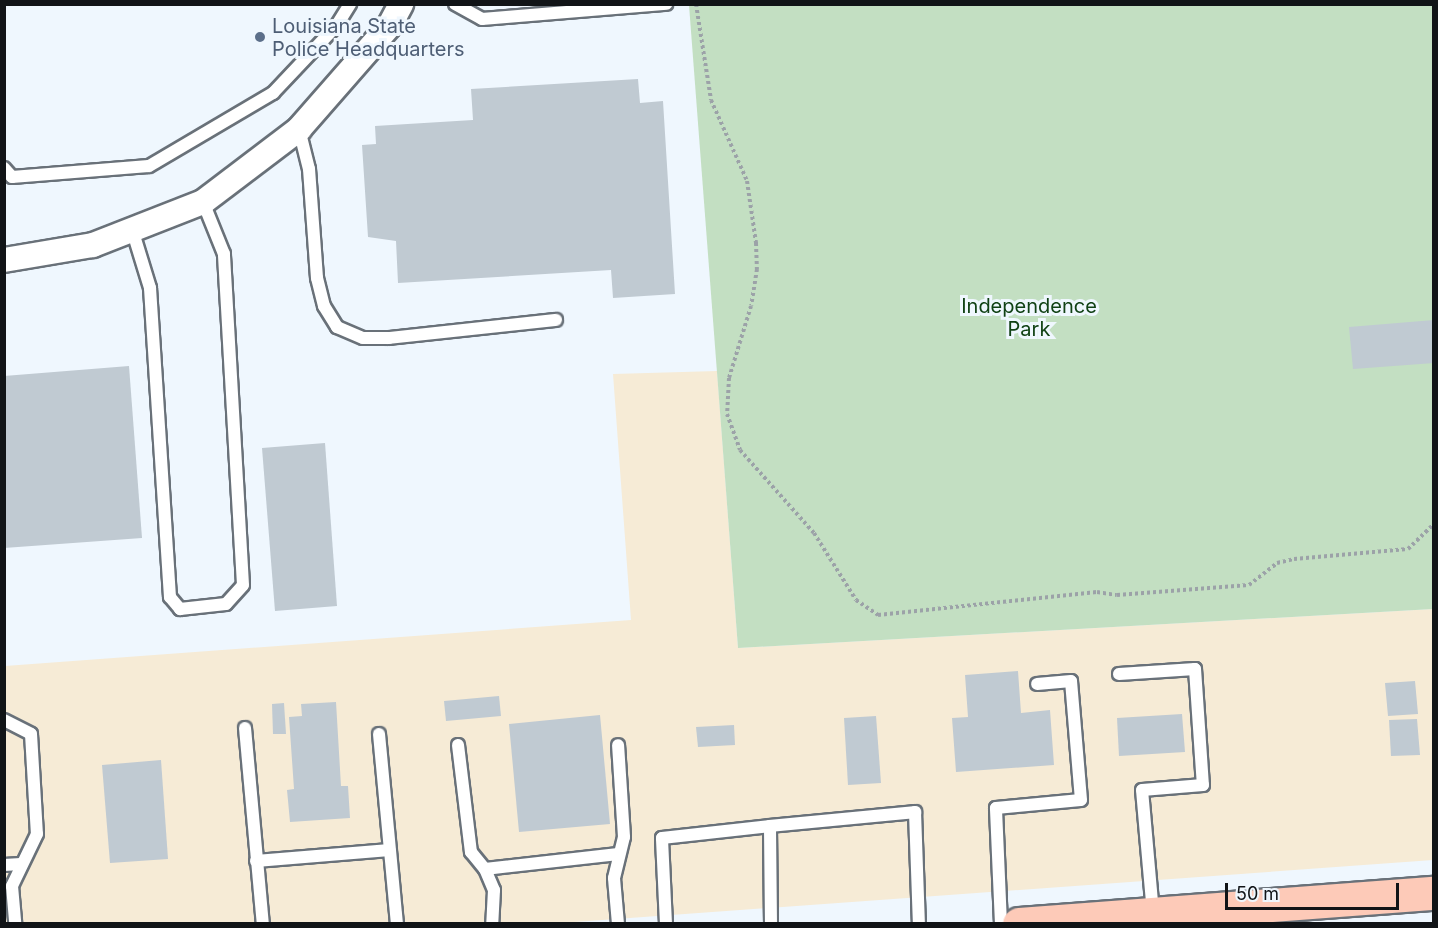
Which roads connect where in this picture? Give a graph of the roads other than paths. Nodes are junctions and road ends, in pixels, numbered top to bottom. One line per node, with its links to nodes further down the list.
1 (350, 4): 6 (lane)
2 (401, 4): 5 (street)
3 (666, 4): 4 (lane)
4 (458, 5)
5 (299, 129): 7 (street); 10 (lane)
6 (4, 168)
7 (203, 202): 8 (street); 8 (lane)
8 (132, 229): 9 (street)
9 (4, 260)
10 (556, 320)
11 (1119, 674): 26 (lane)
12 (1037, 684): 35 (lane)
13 (4, 720): 22 (lane)
14 (245, 729): 21 (lane)
15 (379, 734): 19 (lane)
16 (618, 745): 20 (lane)
17 (458, 746): 24 (lane)
18 (770, 826): 32 (lane); 33 (lane); 34 (lane)
19 (390, 850): 21 (lane); 29 (lane)
20 (618, 854): 24 (lane); 31 (lane)
21 (256, 861): 28 (lane)
22 (21, 864): 23 (lane); 27 (lane)
23 (4, 865)
24 (485, 869): 30 (lane)
25 (1434, 893): 26 (main road)
26 (1153, 913): 36 (main road)
27 (15, 924)
28 (262, 924)
29 (397, 924)
30 (492, 924)
31 (618, 924)
32 (666, 924)
33 (771, 924)
34 (919, 924)
35 (1001, 924)
36 (1019, 924)

